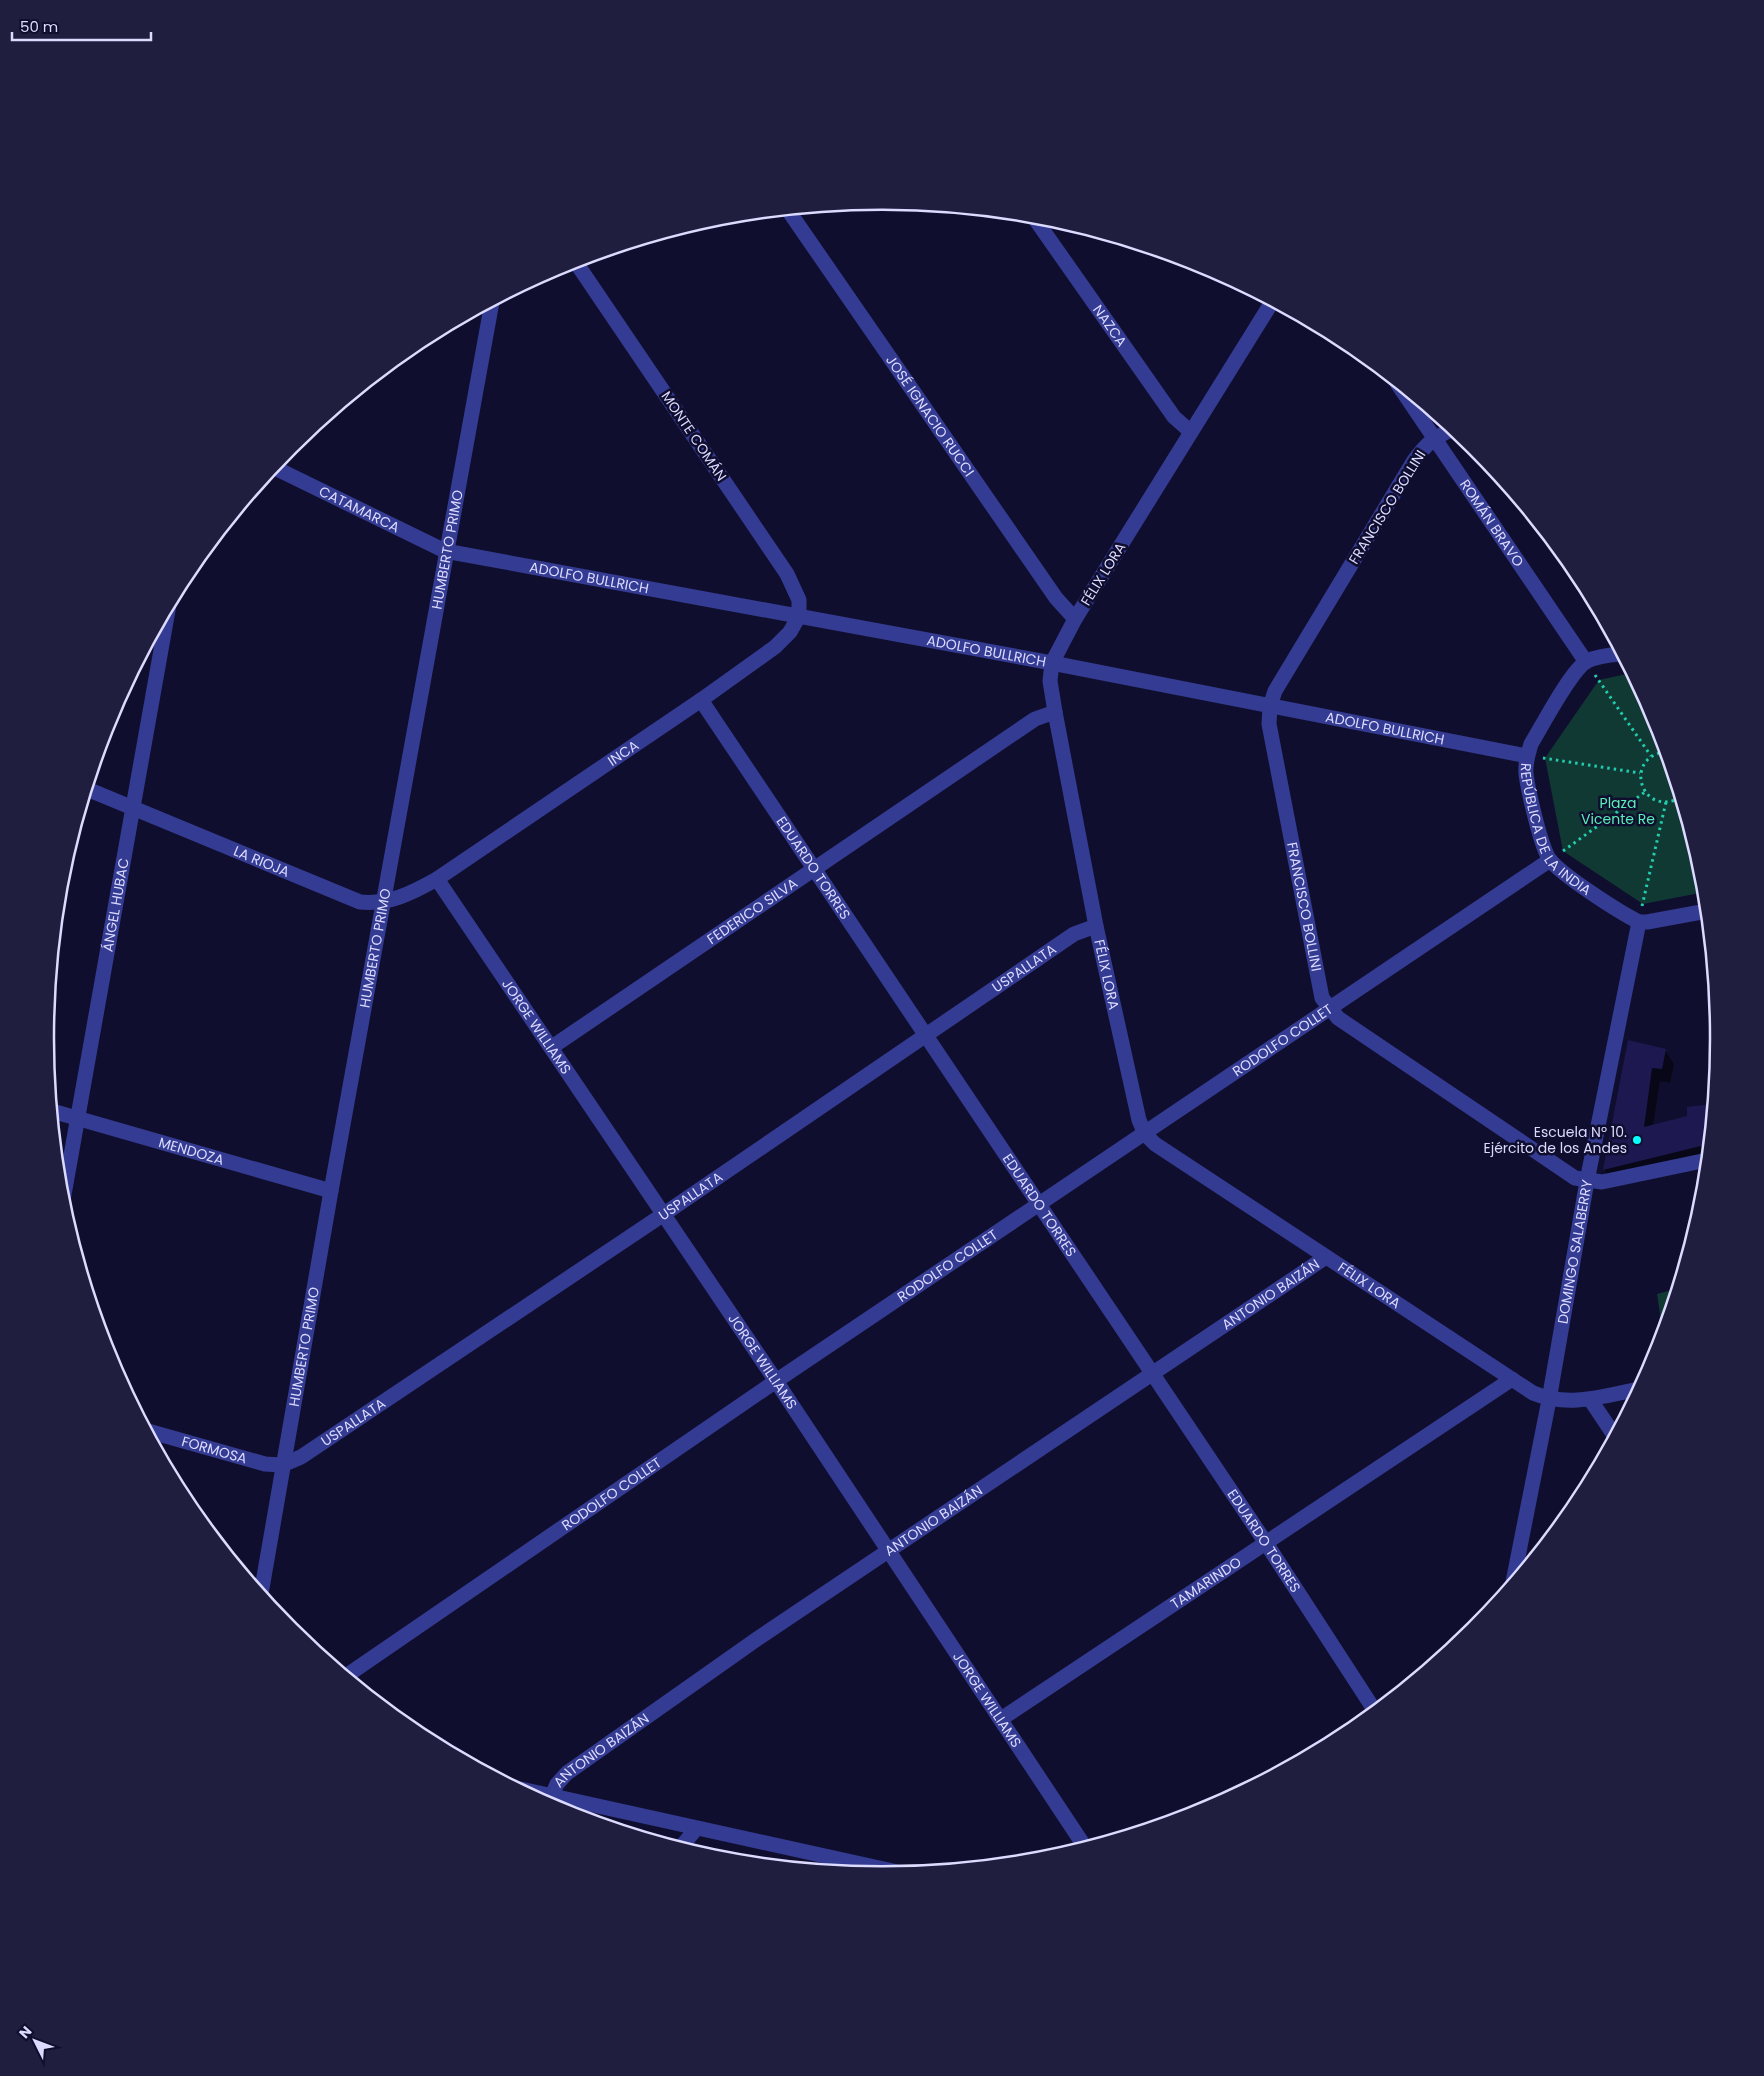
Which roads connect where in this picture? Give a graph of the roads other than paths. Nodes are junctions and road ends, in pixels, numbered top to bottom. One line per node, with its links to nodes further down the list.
1 (792, 215): 13 (street, JOSÉ IGNACIO RUCCI)
2 (1039, 225): 7 (street, NAZCA)
3 (579, 268): 12 (street, MONTE COMÁN)
4 (1269, 306): 7 (street, FÉLIX LORA)
5 (491, 309): 11 (street, HUMBERTO PRIMO)
6 (1407, 398): 9 (street, ROMÁN BRAVO)
7 (1191, 432): 13 (street, FÉLIX LORA)
8 (1446, 432): 9 (street, FRANCISCO BOLLINI)
9 (1434, 438): 16 (street, ROMÁN BRAVO); 19 (street, FRANCISCO BOLLINI)
10 (279, 470): 11 (street, CATAMARCA)
11 (446, 551): 12 (street, ADOLFO BULLRICH); 27 (street, HUMBERTO PRIMO)
12 (799, 616): 17 (street, ADOLFO BULLRICH); 18 (street, INCA)
13 (1075, 619): 17 (street, FÉLIX LORA)
14 (166, 623): 23 (street, ÁNGEL HUBAC)
15 (1616, 655): 16 (street)
16 (1586, 662): 21 (street, REPÚBLICA DE LA INDIA)
17 (1052, 663): 19 (street, ADOLFO BULLRICH); 20 (street, FÉLIX LORA)
18 (701, 700): 25 (street, EDUARDO TORRES); 26 (street, INCA)
19 (1270, 706): 21 (street, ADOLFO BULLRICH); 31 (street, FRANCISCO BOLLINI)
20 (1055, 712): 25 (street, FEDERICO SILVA); 30 (street, FÉLIX LORA)
21 (1527, 756): 24 (street, REPÚBLICA DE LA INDIA)
22 (92, 791): 23 (street, LA RIOJA)
23 (133, 809): 27 (street, LA RIOJA); 35 (street, ÁNGEL HUBAC)
24 (1550, 860): 29 (street, REPÚBLICA DE LA INDIA); 31 (street, RODOLFO COLLET)
25 (814, 869): 32 (street, EDUARDO TORRES); 33 (street, FEDERICO SILVA)
26 (437, 879): 27 (street, LA RIOJA); 33 (street, JORGE WILLIAMS)
27 (383, 902): 40 (street, HUMBERTO PRIMO)
28 (1700, 912): 29 (street)
29 (1638, 922): 39 (street, DOMINGO SALABERRY)
30 (1096, 926): 32 (street, USPALLATA); 36 (street, FÉLIX LORA)
31 (1328, 1009): 36 (street, RODOLFO COLLET); 39 (street)
32 (925, 1037): 41 (street, EDUARDO TORRES); 42 (street, USPALLATA)
33 (552, 1047): 42 (street, JORGE WILLIAMS)
34 (58, 1113): 35 (street, MENDOZA)
35 (77, 1118): 38 (street, ÁNGEL HUBAC); 40 (street, MENDOZA)
36 (1145, 1134): 41 (street, RODOLFO COLLET); 43 (street, FÉLIX LORA)
37 (1700, 1161): 39 (street)
38 (67, 1179)
39 (1587, 1181): 49 (street, DOMINGO SALABERRY)
40 (330, 1191): 52 (street, HUMBERTO PRIMO)
41 (1037, 1204): 44 (street, EDUARDO TORRES); 46 (street, RODOLFO COLLET)
42 (664, 1214): 46 (street, JORGE WILLIAMS); 52 (street, USPALLATA)
43 (1326, 1257): 44 (street, ANTONIO BAIZÁN); 45 (street, FÉLIX LORA)
44 (1151, 1374): 53 (street, EDUARDO TORRES); 54 (street, ANTONIO BAIZÁN)
45 (1512, 1379): 49 (street, FÉLIX LORA); 53 (street, TAMARINDO)
46 (776, 1381): 54 (street, JORGE WILLIAMS); 57 (street, RODOLFO COLLET)
47 (1631, 1391): 48 (street, FÉLIX LORA)
48 (1590, 1399): 49 (street, FÉLIX LORA); 50 (street)
49 (1548, 1400): 55 (street, DOMINGO SALABERRY)
50 (1611, 1430)
51 (155, 1433): 52 (street, FORMOSA)
52 (282, 1465): 56 (street, HUMBERTO PRIMO)
53 (1266, 1543): 58 (street, EDUARDO TORRES); 59 (street, TAMARINDO)
54 (889, 1552): 59 (street, JORGE WILLIAMS); 61 (street, ANTONIO BAIZÁN)
55 (1515, 1572)
56 (262, 1587)
57 (351, 1673)
58 (1371, 1706)
59 (1001, 1719): 63 (street, JORGE WILLIAMS)
60 (544, 1793): 61 (street)
61 (552, 1795): 62 (street)
62 (696, 1829): 64 (street); 65 (street)
63 (1081, 1841)
64 (686, 1842)
65 (828, 1863)

